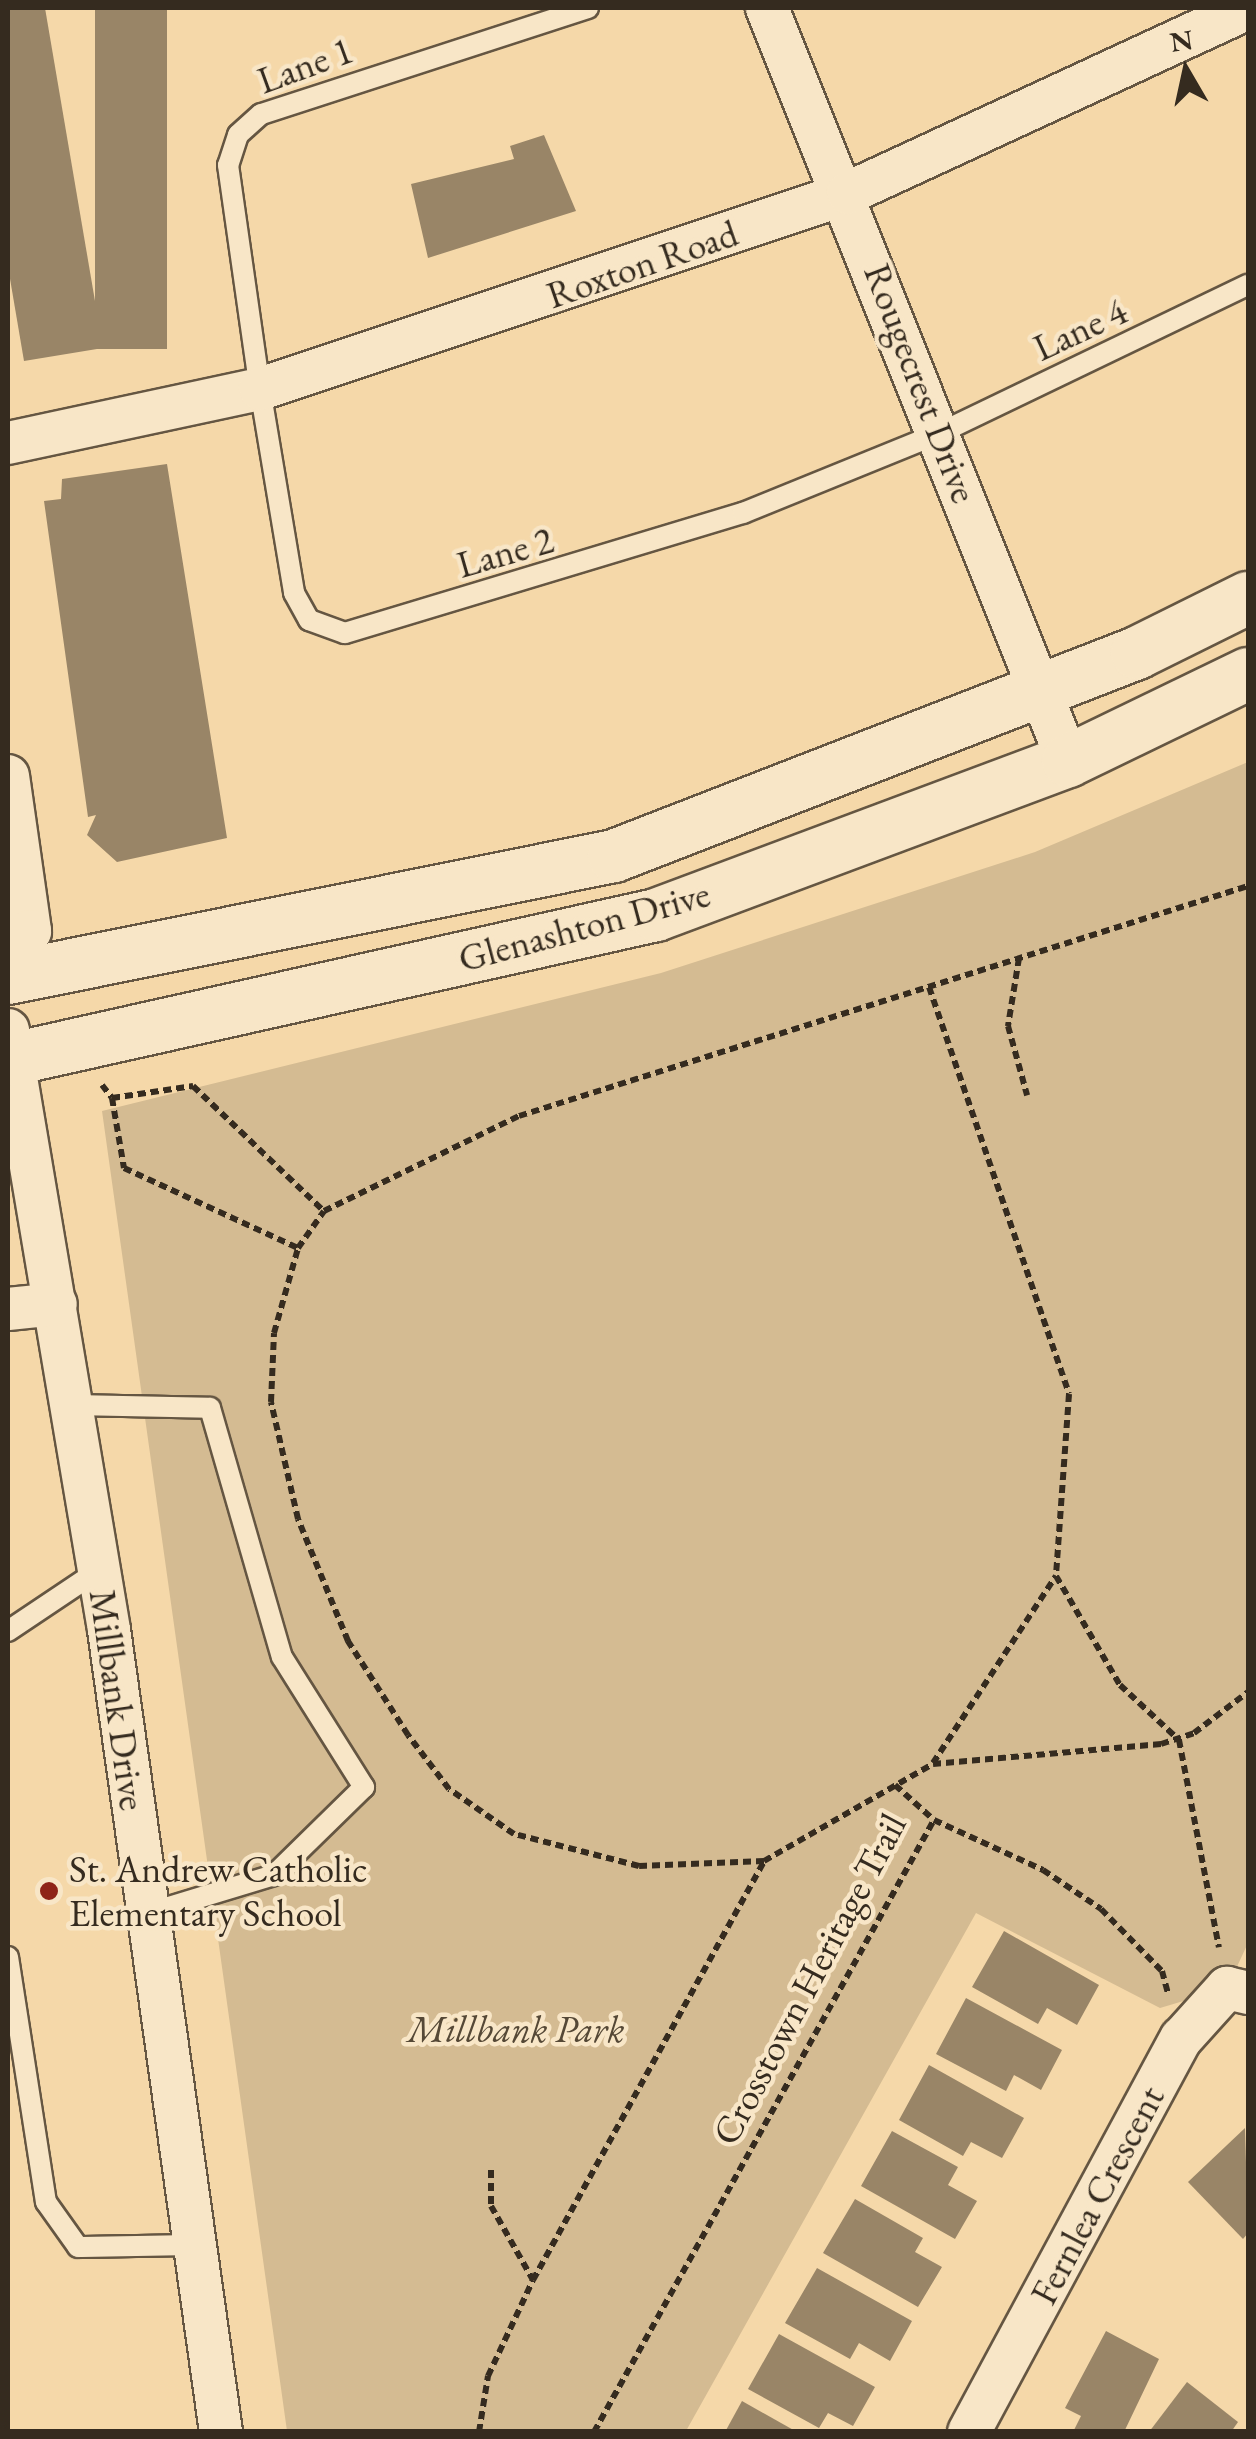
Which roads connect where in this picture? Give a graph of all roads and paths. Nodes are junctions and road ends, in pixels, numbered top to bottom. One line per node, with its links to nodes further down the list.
1 (588, 8): 6 (lane, Lane 1)
2 (768, 8): 4 (street, Rougecrest Drive)
3 (1248, 8): 4 (street, Roxton Road)
4 (848, 193): 6 (street, Roxton Road); 7 (street, Rougecrest Drive)
5 (1248, 286): 7 (lane, Lane 4)
6 (260, 388): 7 (lane, Lane 2); 8 (street, Roxton Road)
7 (940, 433): 11 (street, Rougecrest Drive)
8 (8, 444)
9 (1248, 598): 11 (street, Glenashton Drive)
10 (1248, 674): 12 (street, Glenashton Drive)
11 (1040, 686): 12 (street, Rougecrest Drive); 17 (street, Glenashton Drive)
12 (1068, 761): 19 (street, Glenashton Drive)
13 (8, 776): 16 (street)
14 (1248, 886): 15 (path)
15 (1019, 958): 18 (path); 21 (path)
16 (8, 966)
17 (8, 978)
18 (929, 987): 23 (path); 29 (path)
19 (9, 1050): 25 (street, Millbank Drive)
20 (98, 1079): 22 (path)
21 (1027, 1095)
22 (112, 1098): 23 (path); 24 (path)
23 (324, 1211): 24 (path)
24 (298, 1248): 36 (path)
25 (56, 1304): 26 (street); 27 (street, Millbank Drive)
26 (8, 1310)
27 (72, 1405): 28 (street, Millbank Drive); 37 (lane)
28 (99, 1570): 30 (lane); 37 (street, Millbank Drive)
29 (1056, 1576): 32 (path); 33 (path)
30 (8, 1630)
31 (1248, 1692): 32 (path, Crosstown Heritage Trail)
32 (1179, 1740): 33 (path, Crosstown Heritage Trail); 39 (path)
33 (933, 1764): 34 (path, Crosstown Heritage Trail)
34 (895, 1785): 35 (path, Crosstown Heritage Trail); 36 (path)
35 (934, 1820): 40 (path); 46 (path, Crosstown Heritage Trail)
36 (764, 1861): 43 (path)
37 (148, 1913): 42 (street, Millbank Drive)
38 (8, 1956): 42 (lane)
39 (1238, 1990): 40 (street, Fernlea Crescent)
40 (1181, 2039): 47 (street, Fernlea Crescent)
41 (491, 2170): 43 (path)
42 (195, 2245): 44 (street, Millbank Drive)
43 (533, 2280): 45 (path)
44 (221, 2432)
45 (479, 2432)
46 (594, 2432)
47 (969, 2432)

